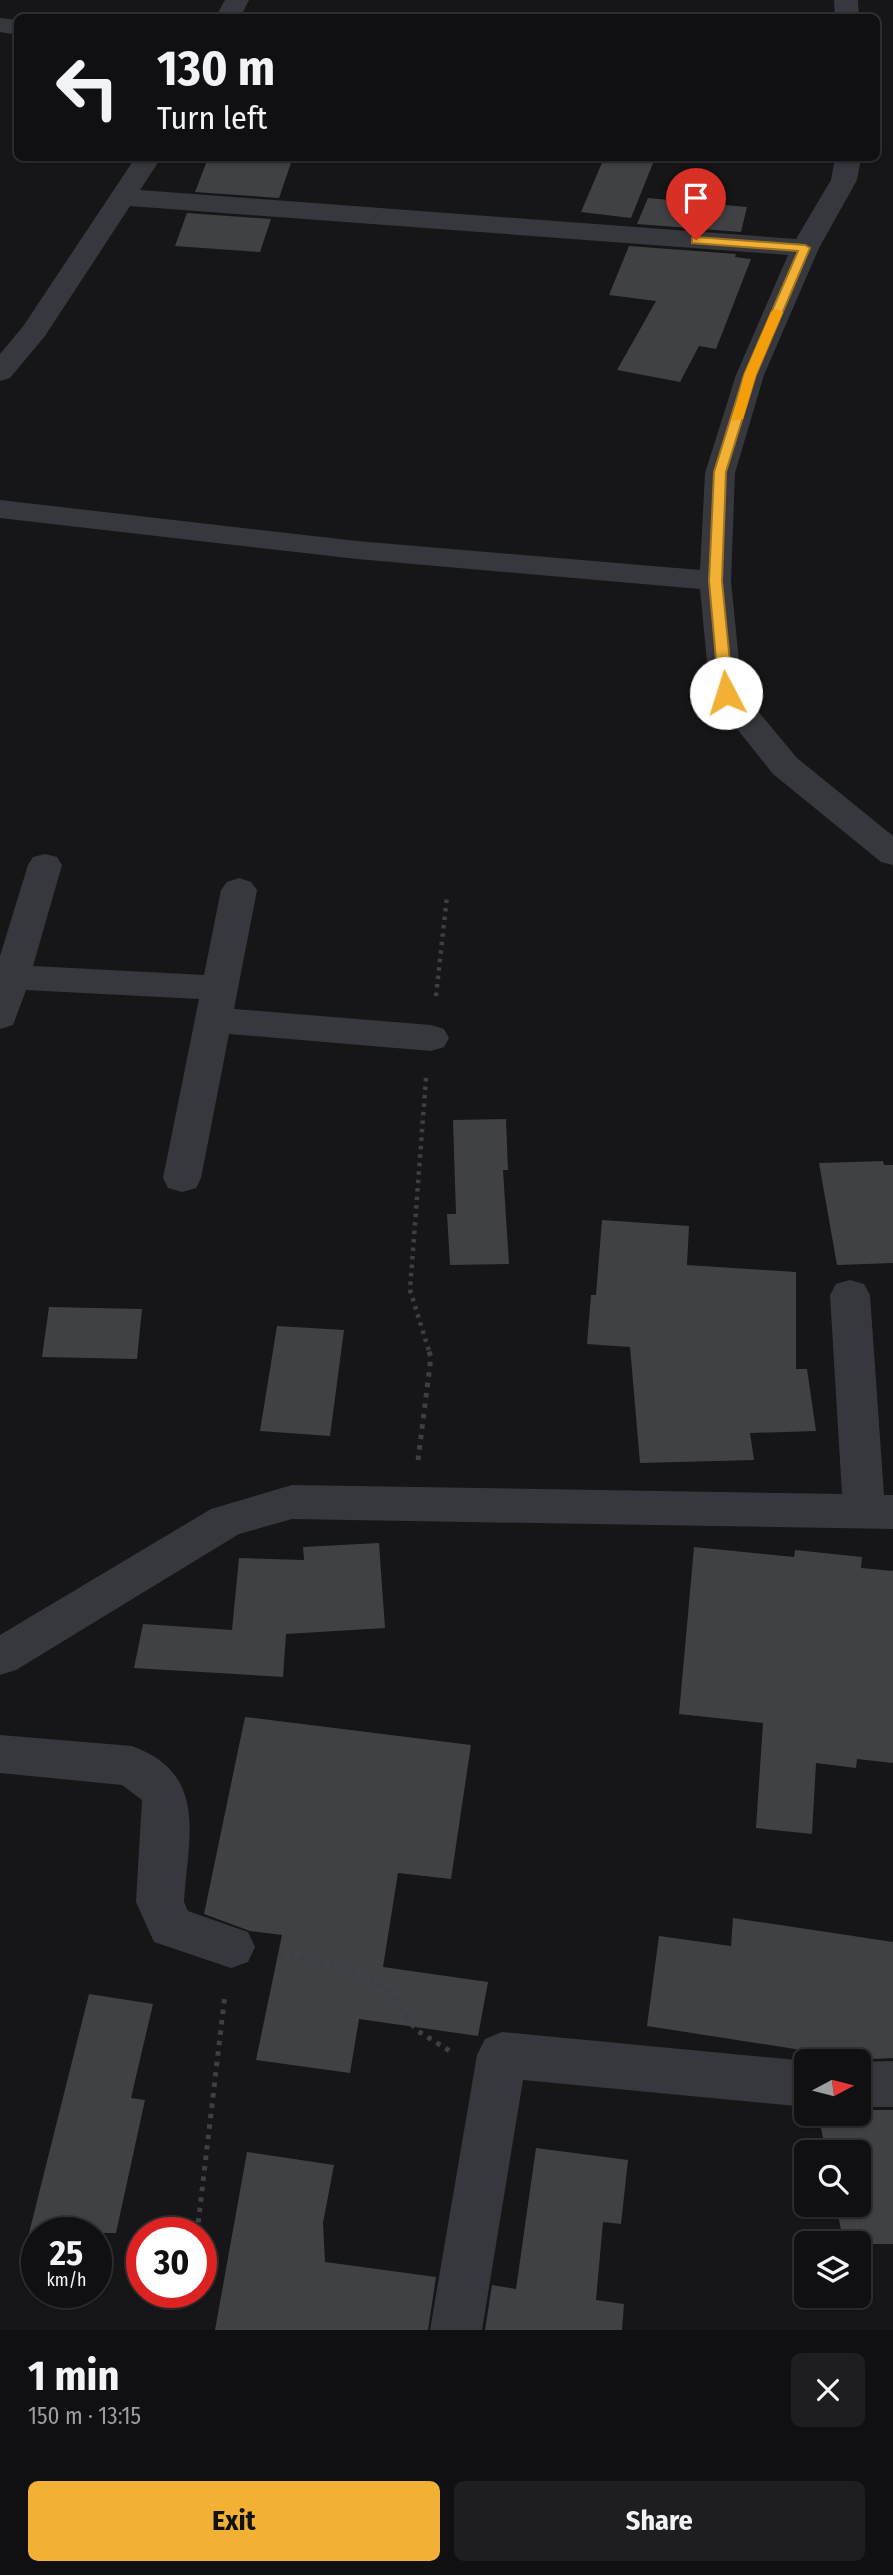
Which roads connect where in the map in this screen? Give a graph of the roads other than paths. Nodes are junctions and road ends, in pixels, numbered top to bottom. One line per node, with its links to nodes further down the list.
1 (146, 161): 3 (street)
2 (847, 161): 4 (street)
3 (123, 197): 4 (street); 5 (street)
4 (805, 248): 7 (street)
5 (0, 372)
6 (0, 509): 7 (street)
7 (715, 581): 8 (street)
8 (893, 854)
9 (45, 866): 11 (street)
10 (239, 890): 12 (street)
11 (12, 977): 12 (street); 13 (street)
12 (215, 1004): 14 (street); 15 (street)
13 (0, 1016)
14 (431, 1038)
15 (183, 1178)
16 (850, 1295): 17 (street)
17 (878, 1511): 18 (street)
18 (0, 1657)
19 (0, 1754): 20 (street)
20 (231, 1947)
21 (794, 2083): 24 (street)
22 (872, 2084): 23 (street)
23 (893, 2084)
24 (456, 2330)

